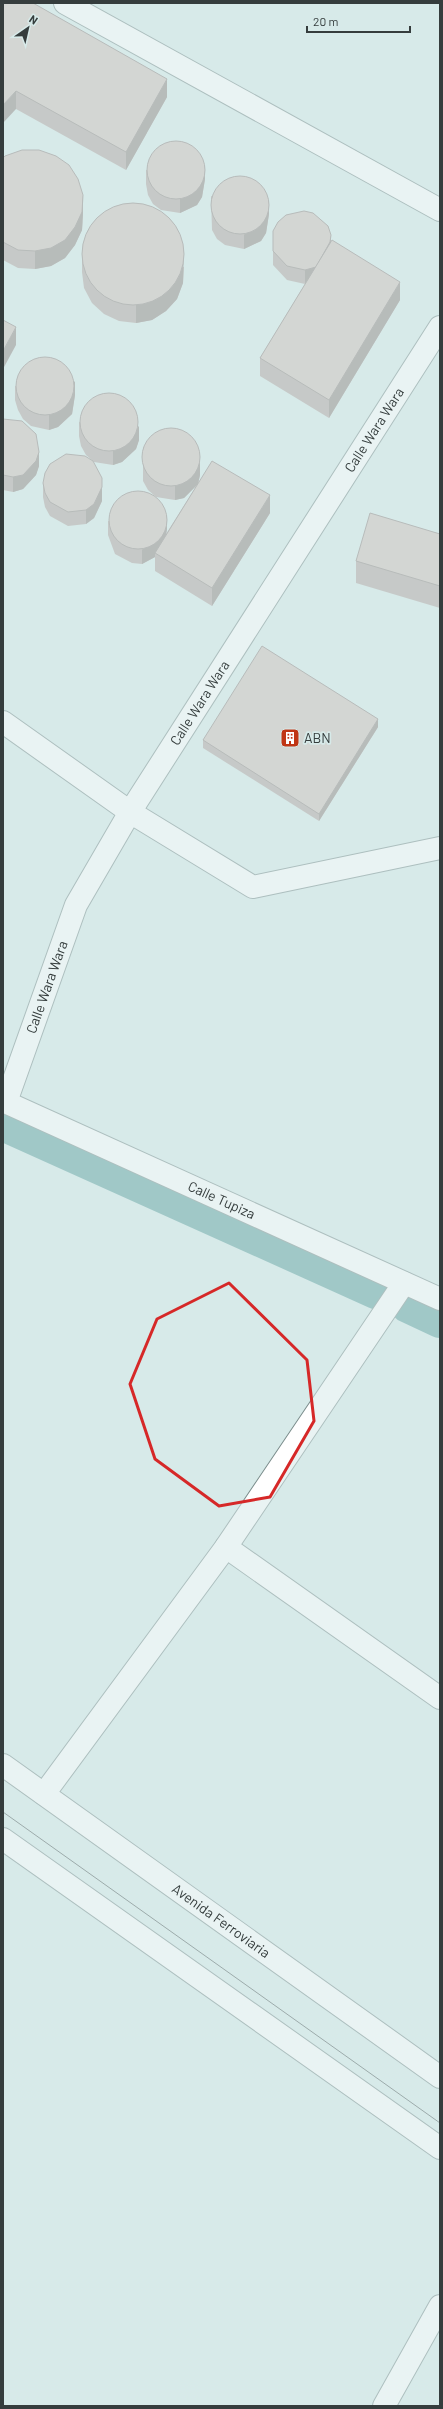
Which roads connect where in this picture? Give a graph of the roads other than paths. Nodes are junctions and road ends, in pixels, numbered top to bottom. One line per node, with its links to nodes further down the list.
1 (65, 3): 2 (street)
2 (440, 210)
3 (440, 327): 5 (street, Calle Wara Wara)
4 (3, 722): 5 (street)
5 (130, 812): 6 (street); 7 (street, Calle Wara Wara)
6 (440, 848)
7 (5, 1102): 8 (street, Calle Tupiza)
8 (404, 1283): 9 (street, Calle Tupiza); 10 (street)
9 (440, 1299)
10 (226, 1547): 11 (street); 13 (street)
11 (440, 1698)
12 (3, 1764): 13 (street, Avenida Ferroviaria)
13 (44, 1794): 15 (street, Avenida Ferroviaria)
14 (3, 1840): 16 (street)
15 (440, 2077)
16 (440, 2148)
17 (440, 2306): 18 (street)
18 (384, 2406)

